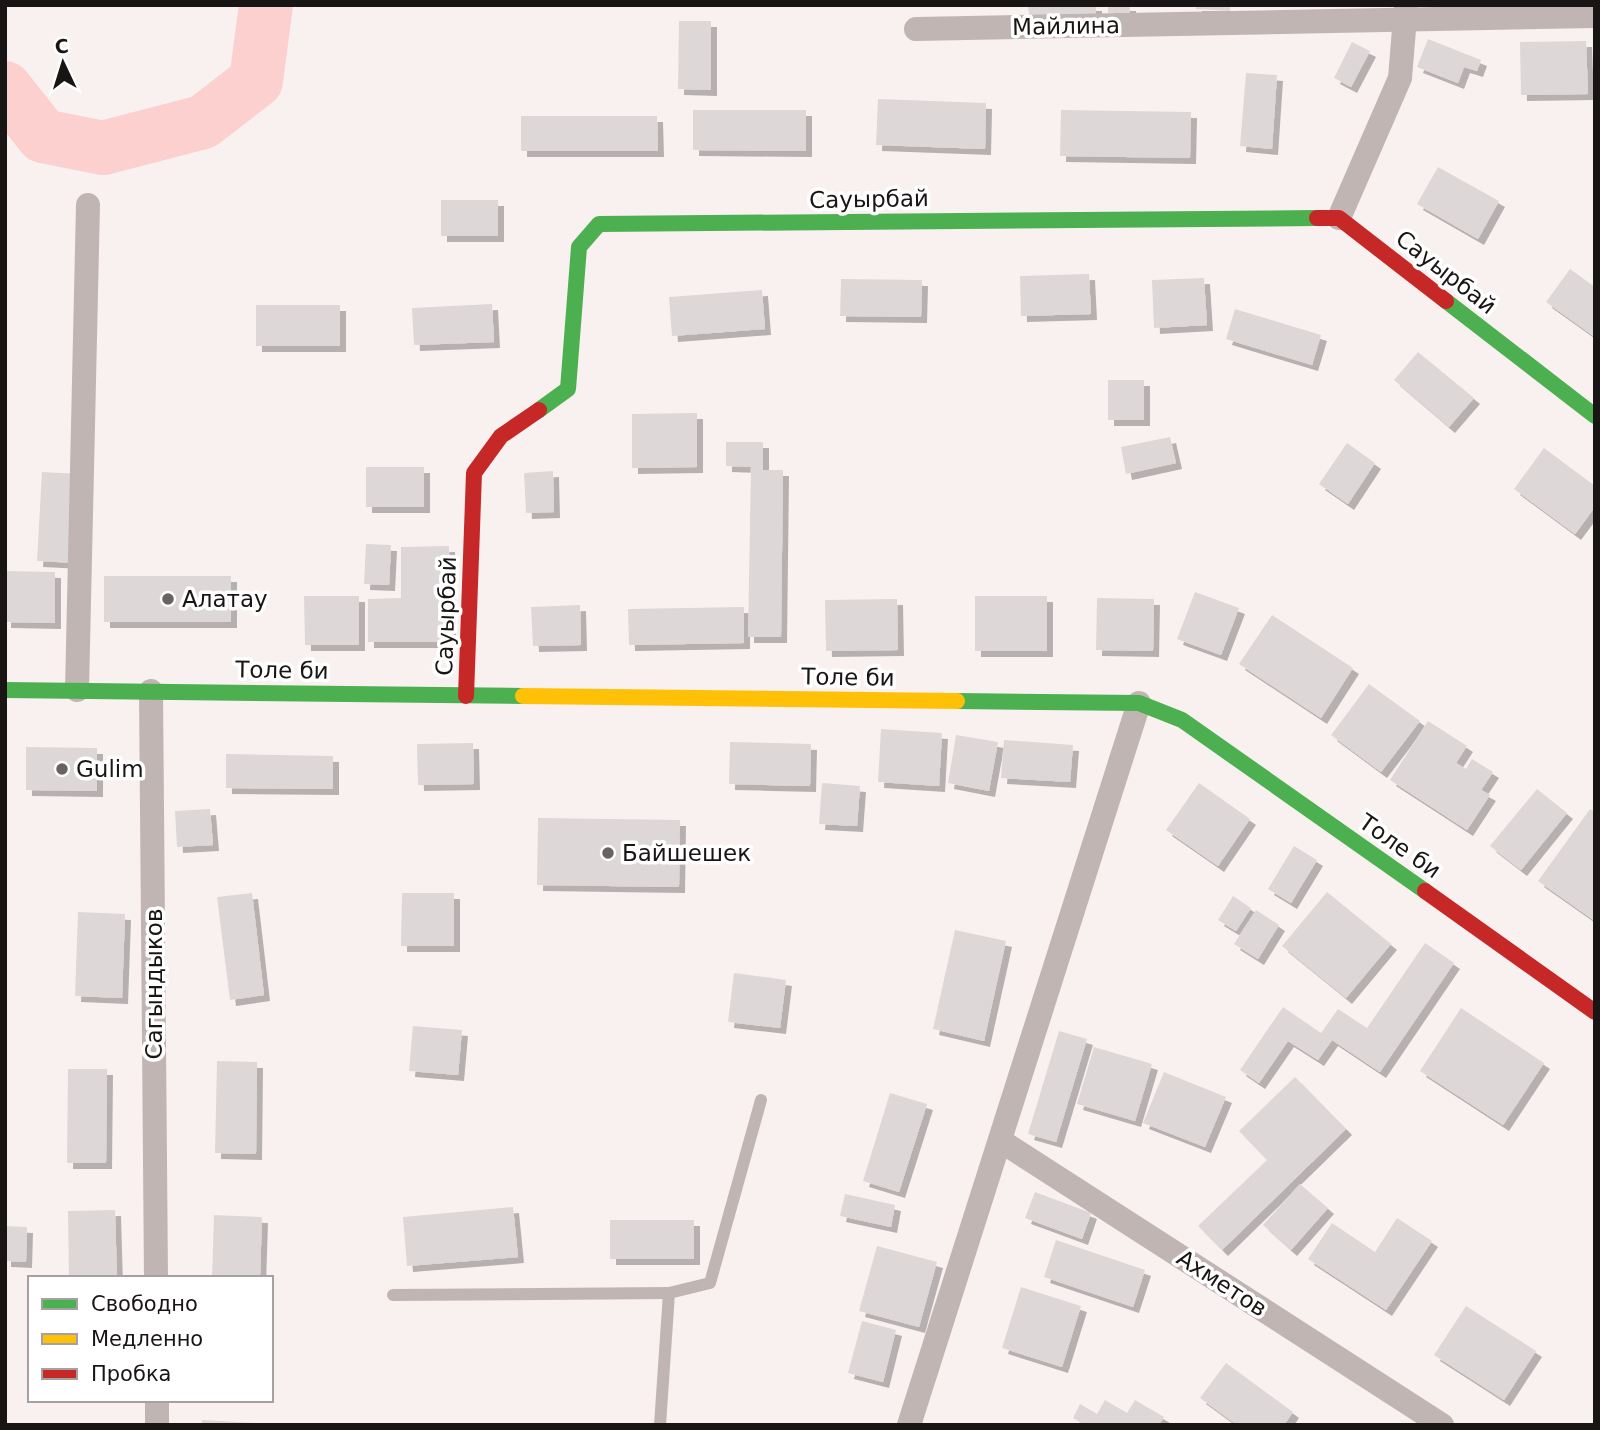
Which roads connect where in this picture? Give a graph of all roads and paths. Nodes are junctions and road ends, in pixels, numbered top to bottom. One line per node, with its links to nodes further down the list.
1 (1407, 12): 2 (street, Майлина); 3 (street, Майлина); 5 (street)
2 (1595, 16)
3 (916, 29)
4 (88, 205): 8 (street)
5 (1339, 218): 6 (main road, Сауырбай); 10 (main road, Сауырбай)
6 (1595, 416)
7 (5, 690): 8 (main road, Толе би)
8 (77, 690): 9 (main road, Толе би)
9 (151, 691): 10 (main road, Толе би); 15 (street, Сагындыков)
10 (466, 696): 11 (main road, Толе би)
11 (1139, 703): 12 (main road, Толе би); 14 (street)
12 (1595, 1012)
13 (761, 1100): 16 (lane)
14 (1001, 1140): 21 (street); 22 (street, Ахметов)
15 (156, 1276)
16 (669, 1293): 17 (lane); 20 (lane)
17 (393, 1295)
18 (157, 1402): 19 (street)
19 (157, 1425)
20 (660, 1425)
21 (909, 1425)
22 (1442, 1425)

